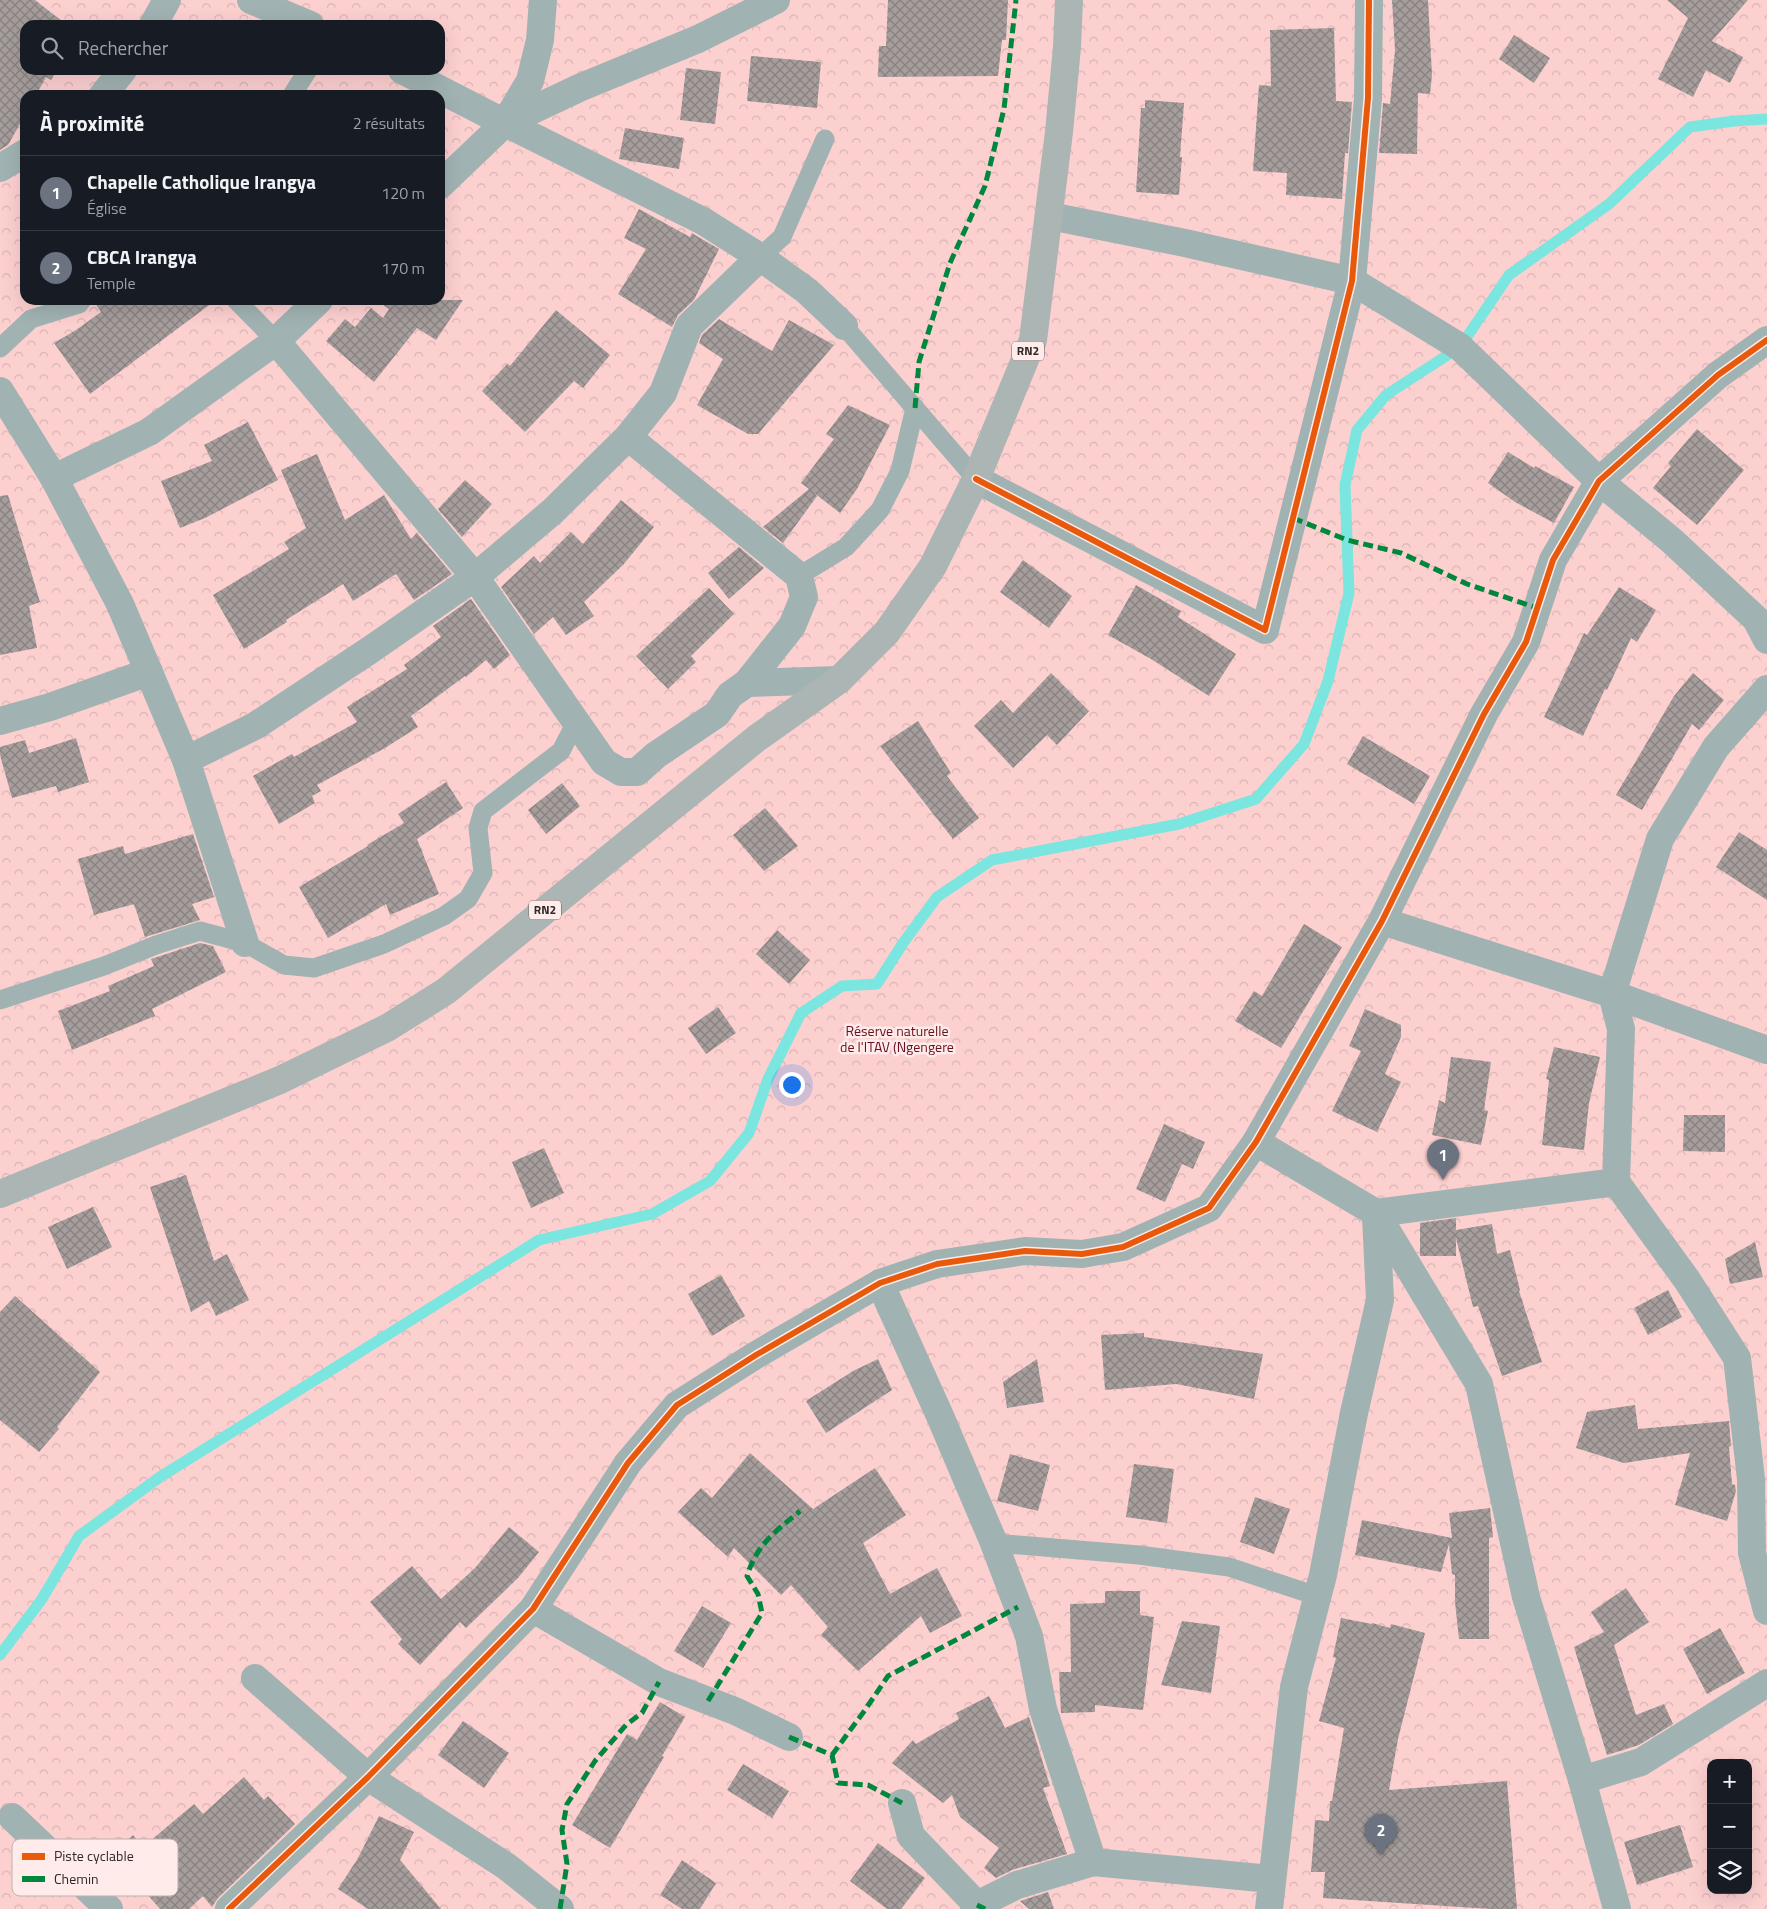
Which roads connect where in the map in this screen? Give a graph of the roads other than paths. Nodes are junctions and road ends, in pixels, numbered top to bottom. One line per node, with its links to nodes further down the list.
1 (167, 0): 7 (street)
2 (251, 0): 8 (street)
3 (543, 0): 16 (street)
4 (776, 0): 16 (street)
5 (1069, 0): 21 (highway, RN2)
6 (1369, 0): 23 (street)
7 (156, 20)
8 (298, 20)
9 (119, 75): 12 (street)
10 (305, 75): 13 (lane)
11 (412, 75): 14 (street)
12 (107, 90)
13 (295, 90)
14 (440, 90)
15 (445, 92): 16 (street)
16 (504, 123): 20 (street); 22 (street)
17 (825, 139): 22 (lane)
18 (20, 156): 19 (street)
19 (0, 168)
20 (445, 180)
21 (1050, 216): 23 (street); 36 (highway, RN2)
22 (760, 257): 27 (street); 34 (street)
23 (1352, 281): 36 (street); 37 (street)
24 (76, 305): 30 (lane)
25 (241, 305): 29 (lane)
26 (314, 305): 29 (street)
27 (844, 326): 32 (lane)
28 (1767, 340): 37 (street)
29 (276, 341): 35 (street); 39 (street)
30 (0, 348)
31 (0, 391): 33 (street)
32 (915, 408): 36 (lane); 38 (lane)
33 (12, 429): 35 (street)
34 (628, 437): 38 (street); 39 (street)
35 (54, 478): 41 (street)
36 (976, 479): 42 (highway, RN2)
37 (1599, 481): 40 (street); 48 (street)
38 (799, 576): 43 (street)
39 (475, 577): 46 (street); 47 (street)
40 (1763, 623)
41 (149, 672): 45 (street); 47 (street)
42 (839, 680): 43 (street); 55 (highway, RN2)
43 (747, 683): 46 (street)
44 (1767, 689): 50 (street)
45 (0, 721)
46 (576, 722): 49 (lane)
47 (186, 760): 49 (street)
48 (1382, 921): 50 (street); 53 (street)
49 (246, 943): 51 (lane)
50 (1612, 994): 52 (street); 54 (street)
51 (0, 1000)
52 (1767, 1050)
53 (1256, 1142): 56 (street); 57 (street)
54 (1616, 1182): 56 (street); 61 (street)
55 (0, 1194)
56 (1376, 1213): 59 (street); 66 (street)
57 (880, 1283): 58 (street); 60 (street)
58 (994, 1543): 59 (lane); 70 (street)
59 (1317, 1596): 71 (street)
60 (533, 1609): 64 (street); 65 (street)
61 (1767, 1611)
62 (255, 1678): 65 (street)
63 (1767, 1683): 66 (street)
64 (789, 1737)
65 (368, 1777): 75 (street); 76 (street)
66 (1582, 1780): 78 (street)
67 (902, 1803): 73 (street)
68 (12, 1817): 69 (street)
69 (35, 1839)
70 (1093, 1862): 71 (street); 73 (street)
71 (1271, 1879): 77 (street)
72 (95, 1896): 74 (street)
73 (976, 1907)
74 (109, 1909)
75 (229, 1909)
76 (560, 1909)
77 (1268, 1909)
78 (1617, 1909)

